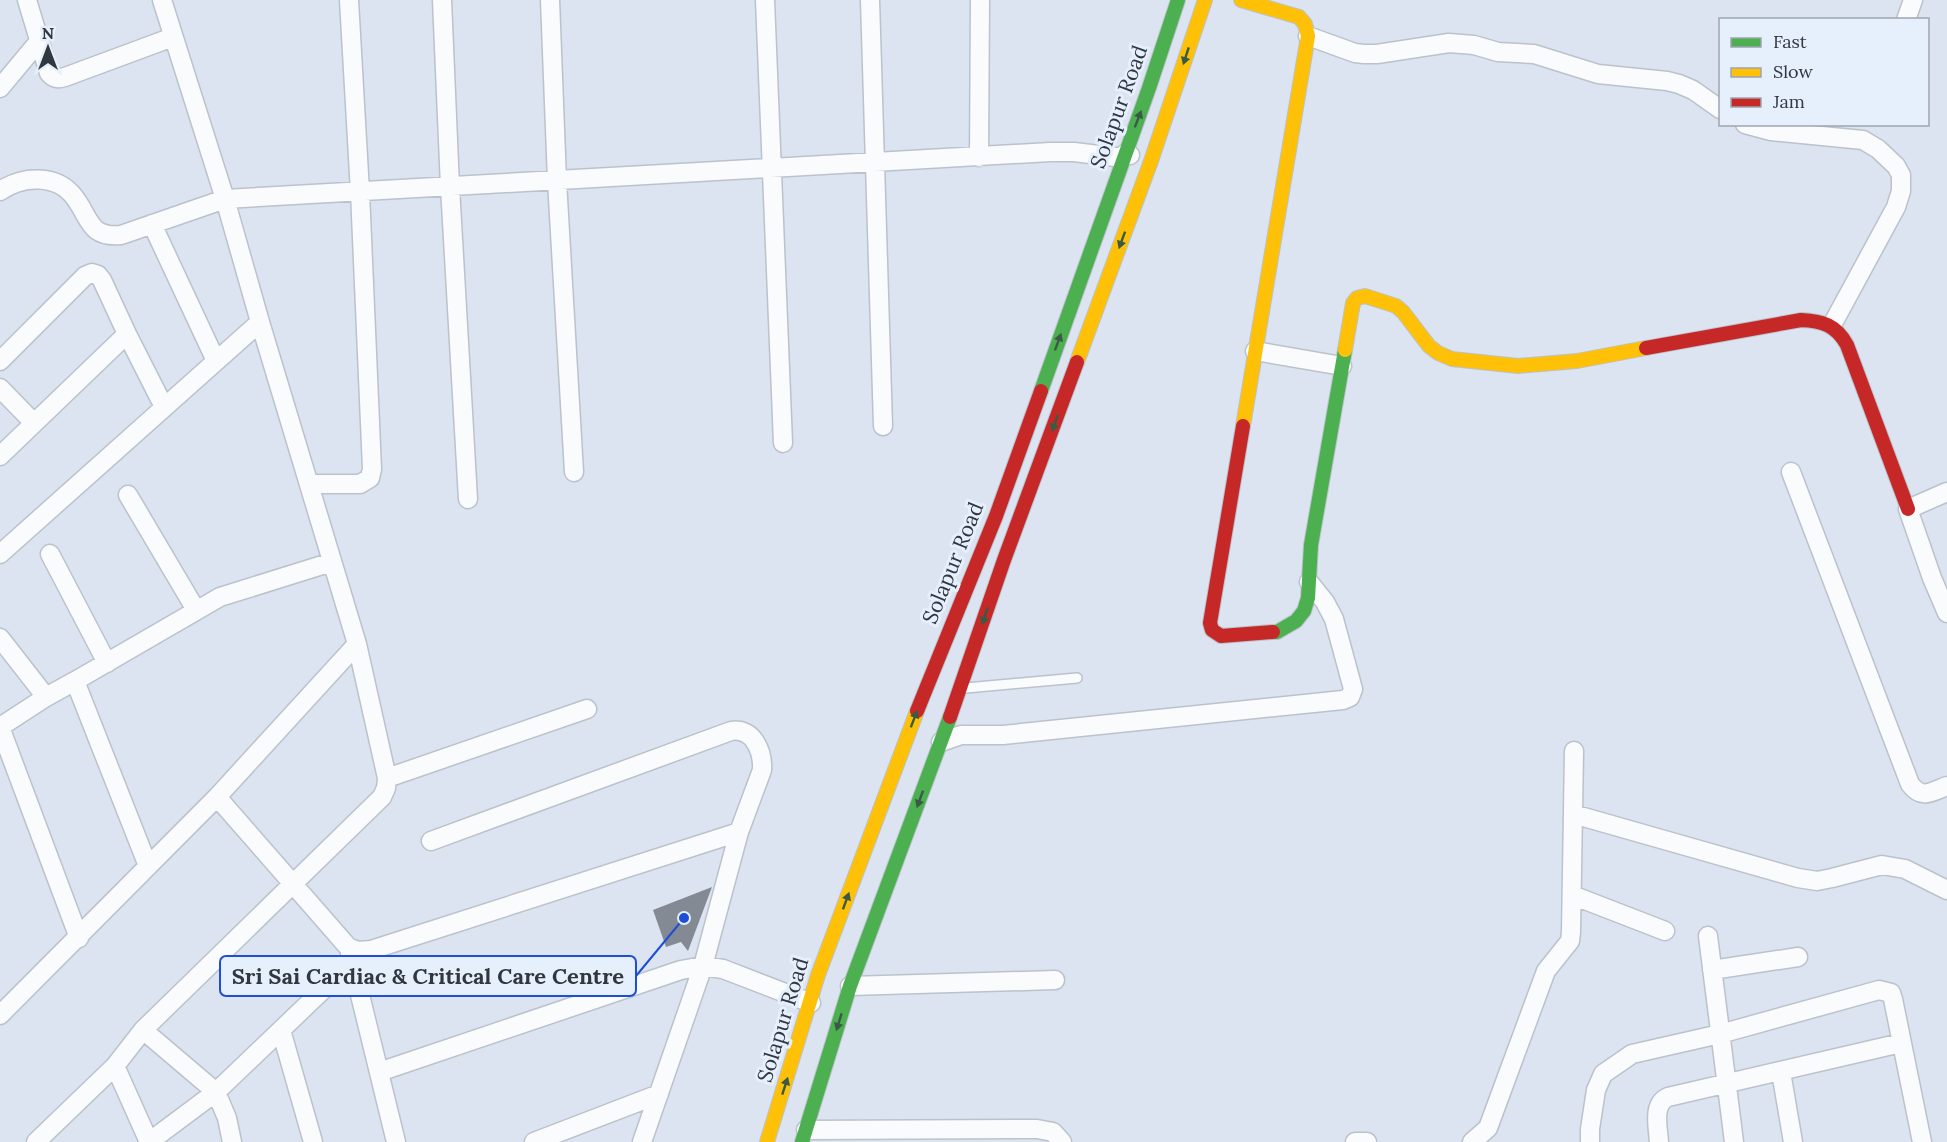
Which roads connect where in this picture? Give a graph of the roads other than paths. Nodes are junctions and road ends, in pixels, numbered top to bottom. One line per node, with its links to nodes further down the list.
1 (27, 0): 16 (street)
2 (162, 0): 15 (street)
3 (349, 0): 29 (street)
4 (442, 0): 27 (street)
5 (550, 0): 26 (street)
6 (765, 0): 25 (street)
7 (870, 0): 24 (street)
8 (980, 0): 21 (street)
9 (1178, 0): 22 (main road, Solapur Road, one-way to 9)
10 (1205, 0): 23 (main road, one-way to 23)
11 (1241, 0): 14 (main road)
12 (1913, 0): 13 (street)
13 (1907, 18)
14 (1308, 36): 18 (street); 35 (main road)
15 (173, 37): 16 (street); 30 (street)
16 (40, 40): 17 (street)
17 (0, 88)
18 (1719, 108)
19 (1752, 126): 20 (street)
20 (1866, 132): 33 (street)
21 (979, 157): 22 (street); 24 (street)
22 (1123, 158): 23 (street); 87 (main road, Solapur Road, one-way to 22)
23 (1151, 161): 63 (main road, one-way to 63)
24 (874, 163): 25 (street); 42 (street)
25 (773, 169): 26 (street); 43 (street)
26 (557, 181): 27 (street); 45 (street)
27 (450, 187): 29 (street); 50 (street)
28 (0, 191): 31 (street)
29 (360, 192): 30 (street); 47 (street)
30 (225, 200): 31 (street); 32 (street)
31 (152, 224): 37 (street)
32 (260, 322): 37 (street); 47 (street)
33 (1832, 325): 38 (main road); 51 (main road)
34 (127, 334): 36 (street); 40 (street); 41 (street)
35 (1255, 351): 38 (street); 55 (main road)
36 (0, 361)
37 (216, 361): 40 (street)
38 (1342, 366): 55 (main road)
39 (0, 388): 41 (street)
40 (164, 407): 52 (street)
41 (34, 423): 44 (street)
42 (883, 426)
43 (783, 443)
44 (0, 456)
45 (574, 472)
46 (1791, 472): 69 (street)
47 (309, 484): 54 (street)
48 (1947, 492): 51 (street)
49 (128, 495): 57 (street)
50 (468, 499)
51 (1908, 509): 56 (street)
52 (0, 554)
53 (50, 554): 60 (street)
54 (332, 562): 57 (street); 59 (street)
55 (1309, 570): 66 (street)
56 (1946, 608)
57 (196, 610): 60 (street)
58 (0, 639): 64 (street)
59 (357, 644): 68 (street); 70 (street)
60 (107, 663): 62 (street)
61 (1077, 678): 63 (lane)
62 (75, 681): 64 (street); 74 (street)
63 (962, 689): 66 (main road)
64 (46, 697): 80 (street)
65 (587, 709): 68 (street)
66 (942, 742): 86 (main road, one-way to 86)
67 (1574, 751): 71 (street)
68 (387, 778): 75 (street)
69 (1947, 786)
70 (217, 797): 74 (street); 75 (street)
71 (1573, 814): 76 (street); 77 (street)
72 (739, 832): 73 (street); 81 (street); 83 (street)
73 (431, 841)
74 (148, 866): 80 (street)
75 (293, 884): 81 (street); 89 (street)
76 (1947, 890)
77 (1572, 895): 78 (street); 102 (street)
78 (1665, 931)
79 (1707, 936): 84 (street)
80 (79, 938): 88 (street)
81 (350, 955): 90 (street); 94 (street)
82 (1798, 957): 84 (street)
83 (703, 966): 87 (street); 94 (street); 98 (street)
84 (1712, 970): 91 (street)
85 (1055, 980): 86 (street)
86 (850, 986): 99 (main road, one-way to 99)
87 (811, 1003): 110 (main road, Solapur Road, one-way to 87)
88 (0, 1015)
89 (143, 1030): 93 (street); 97 (street)
90 (281, 1030): 97 (street); 106 (street)
91 (1720, 1034): 92 (street); 96 (street); 114 (street)
92 (1901, 1043): 95 (street); 118 (street)
93 (115, 1066): 103 (street); 104 (street)
94 (379, 1072): 107 (street)
95 (1781, 1072): 96 (street); 117 (street)
96 (1727, 1084): 115 (street); 116 (street)
97 (216, 1092): 104 (street); 105 (street)
98 (659, 1094): 108 (street); 109 (street)
99 (804, 1136): 100 (street)
100 (861, 1136): 101 (street)
101 (964, 1136): 111 (street)
102 (1476, 1141)
103 (36, 1142)
104 (149, 1142)
105 (232, 1142)
106 (313, 1142)
107 (396, 1142)
108 (534, 1142)
109 (642, 1142)
110 (766, 1142)
111 (1062, 1142)
112 (1355, 1142): 113 (street)
113 (1367, 1142)
114 (1590, 1142)
115 (1659, 1142)
116 (1734, 1142)
117 (1793, 1142)
118 (1922, 1142)

